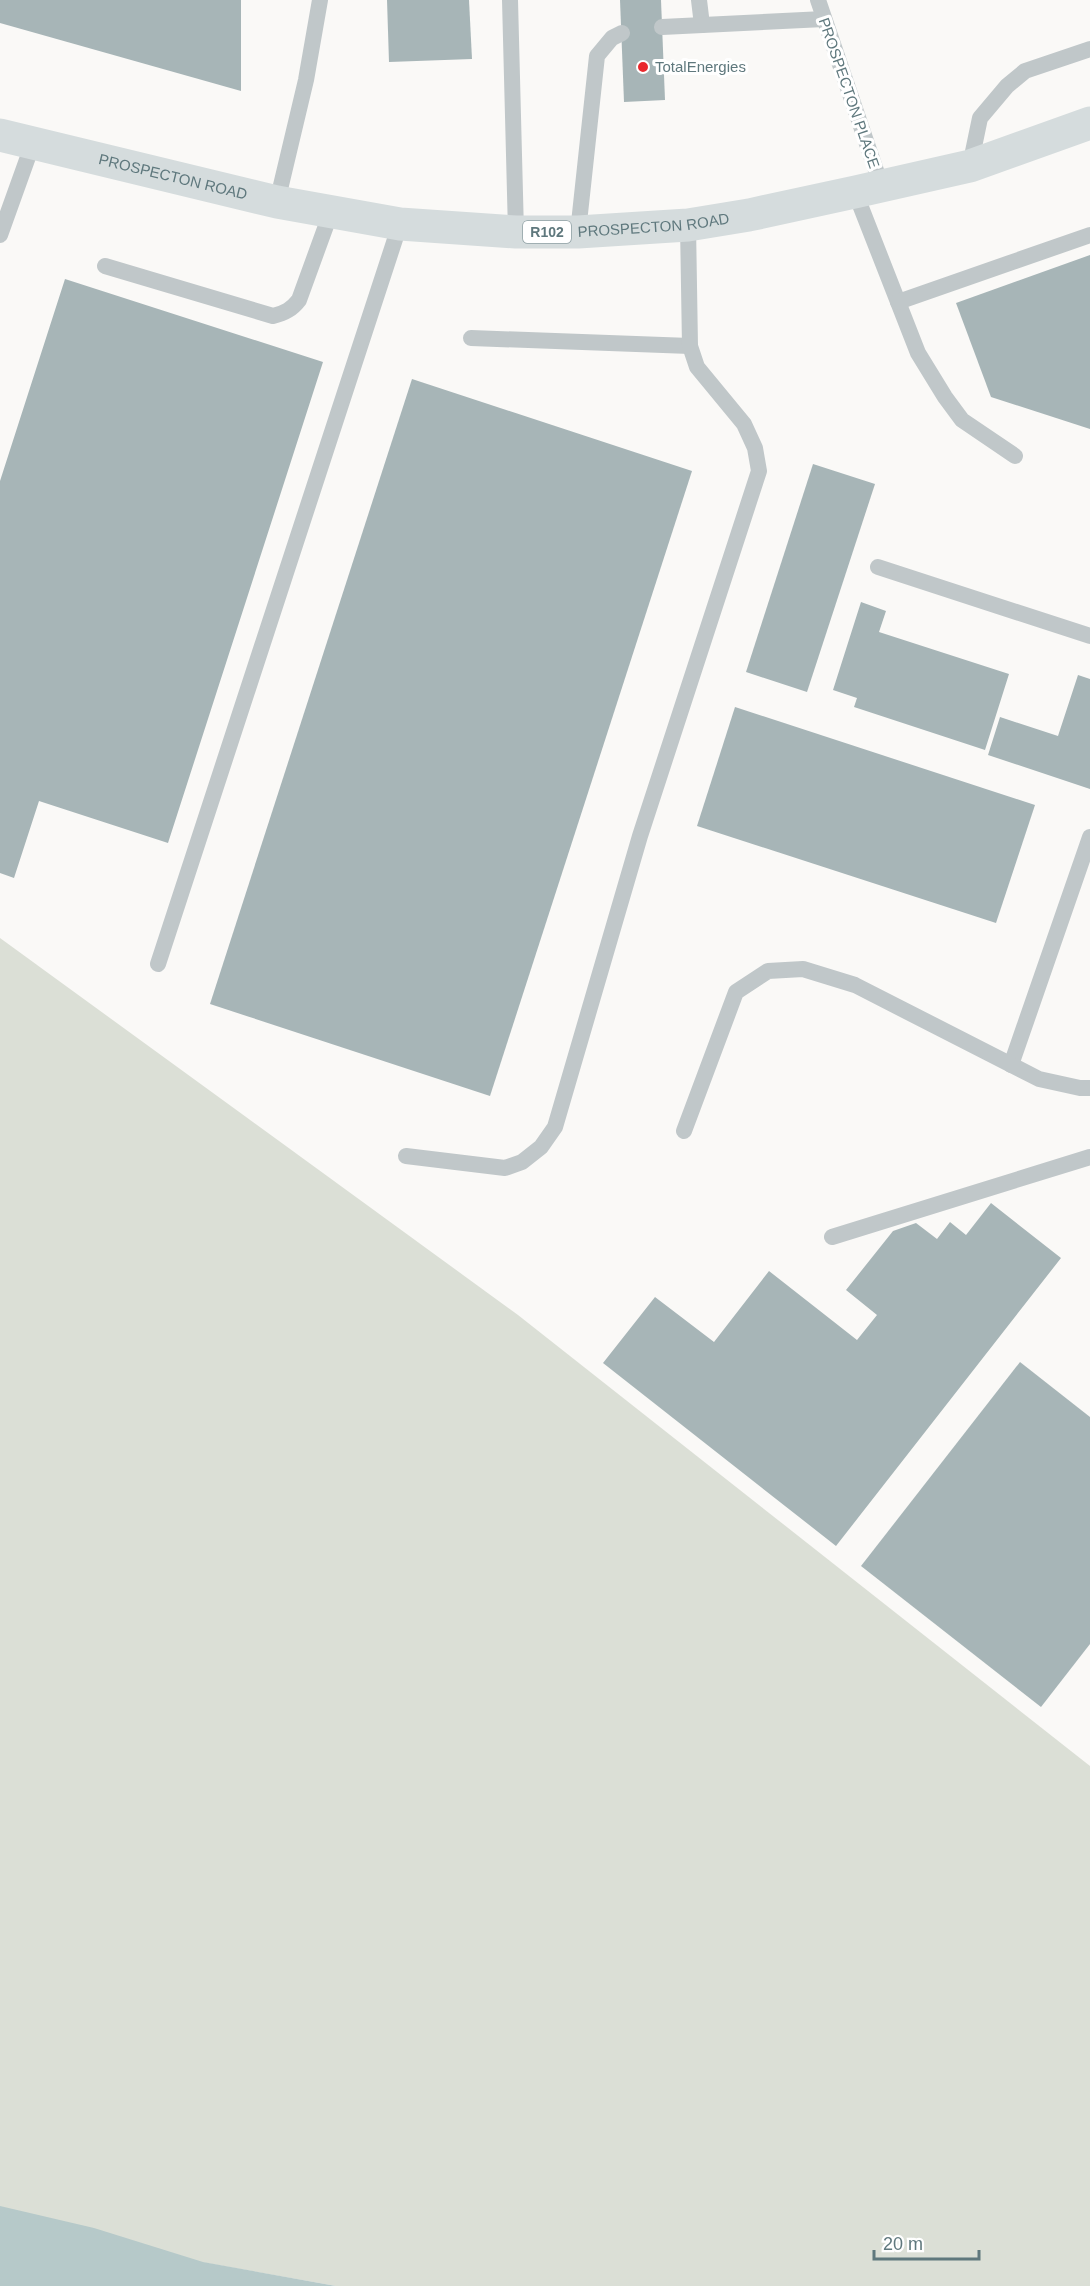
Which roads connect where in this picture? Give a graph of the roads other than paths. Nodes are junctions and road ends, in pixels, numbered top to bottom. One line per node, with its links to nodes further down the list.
1 (320, 0): 15 (lane)
2 (510, 0): 19 (lane)
3 (699, 0): 6 (lane)
4 (818, 0): 5 (lane, PROSPECTON PLACE)
5 (824, 20): 6 (lane); 14 (lane, PROSPECTON PLACE)
6 (702, 25): 7 (lane)
7 (662, 27)
8 (622, 33): 20 (lane)
9 (1090, 49): 13 (lane)
10 (1090, 123): 13 (main road, PROSPECTON ROAD / R102)
11 (0, 135): 12 (main road, PROSPECTON ROAD / R102)
12 (33, 143): 15 (main road, PROSPECTON ROAD / R102); 21 (lane)
13 (970, 166): 14 (main road, PROSPECTON ROAD / R102)
14 (868, 189): 18 (main road, PROSPECTON ROAD / R102); 24 (lane, PROSPECTON PLACE)
15 (277, 202): 16 (main road, PROSPECTON ROAD / R102)
16 (331, 212): 17 (main road, PROSPECTON ROAD / R102); 23 (lane)
17 (400, 224): 19 (main road, PROSPECTON ROAD / R102); 31 (lane)
18 (688, 225): 20 (main road, PROSPECTON ROAD / R102); 26 (lane)
19 (516, 232): 20 (main road, PROSPECTON ROAD / R102)
20 (578, 232)
21 (0, 235)
22 (1090, 235): 24 (lane)
23 (105, 266)
24 (898, 302): 27 (lane, PROSPECTON PLACE)
25 (471, 338): 26 (lane)
26 (690, 346): 35 (lane)
27 (1015, 456)
28 (878, 567): 29 (lane)
29 (1090, 636)
30 (1090, 837): 32 (lane)
31 (158, 964)
32 (1011, 1065): 33 (lane); 34 (lane)
33 (1090, 1088)
34 (684, 1131)
35 (406, 1156)
36 (1090, 1156): 37 (lane)
37 (832, 1237)

